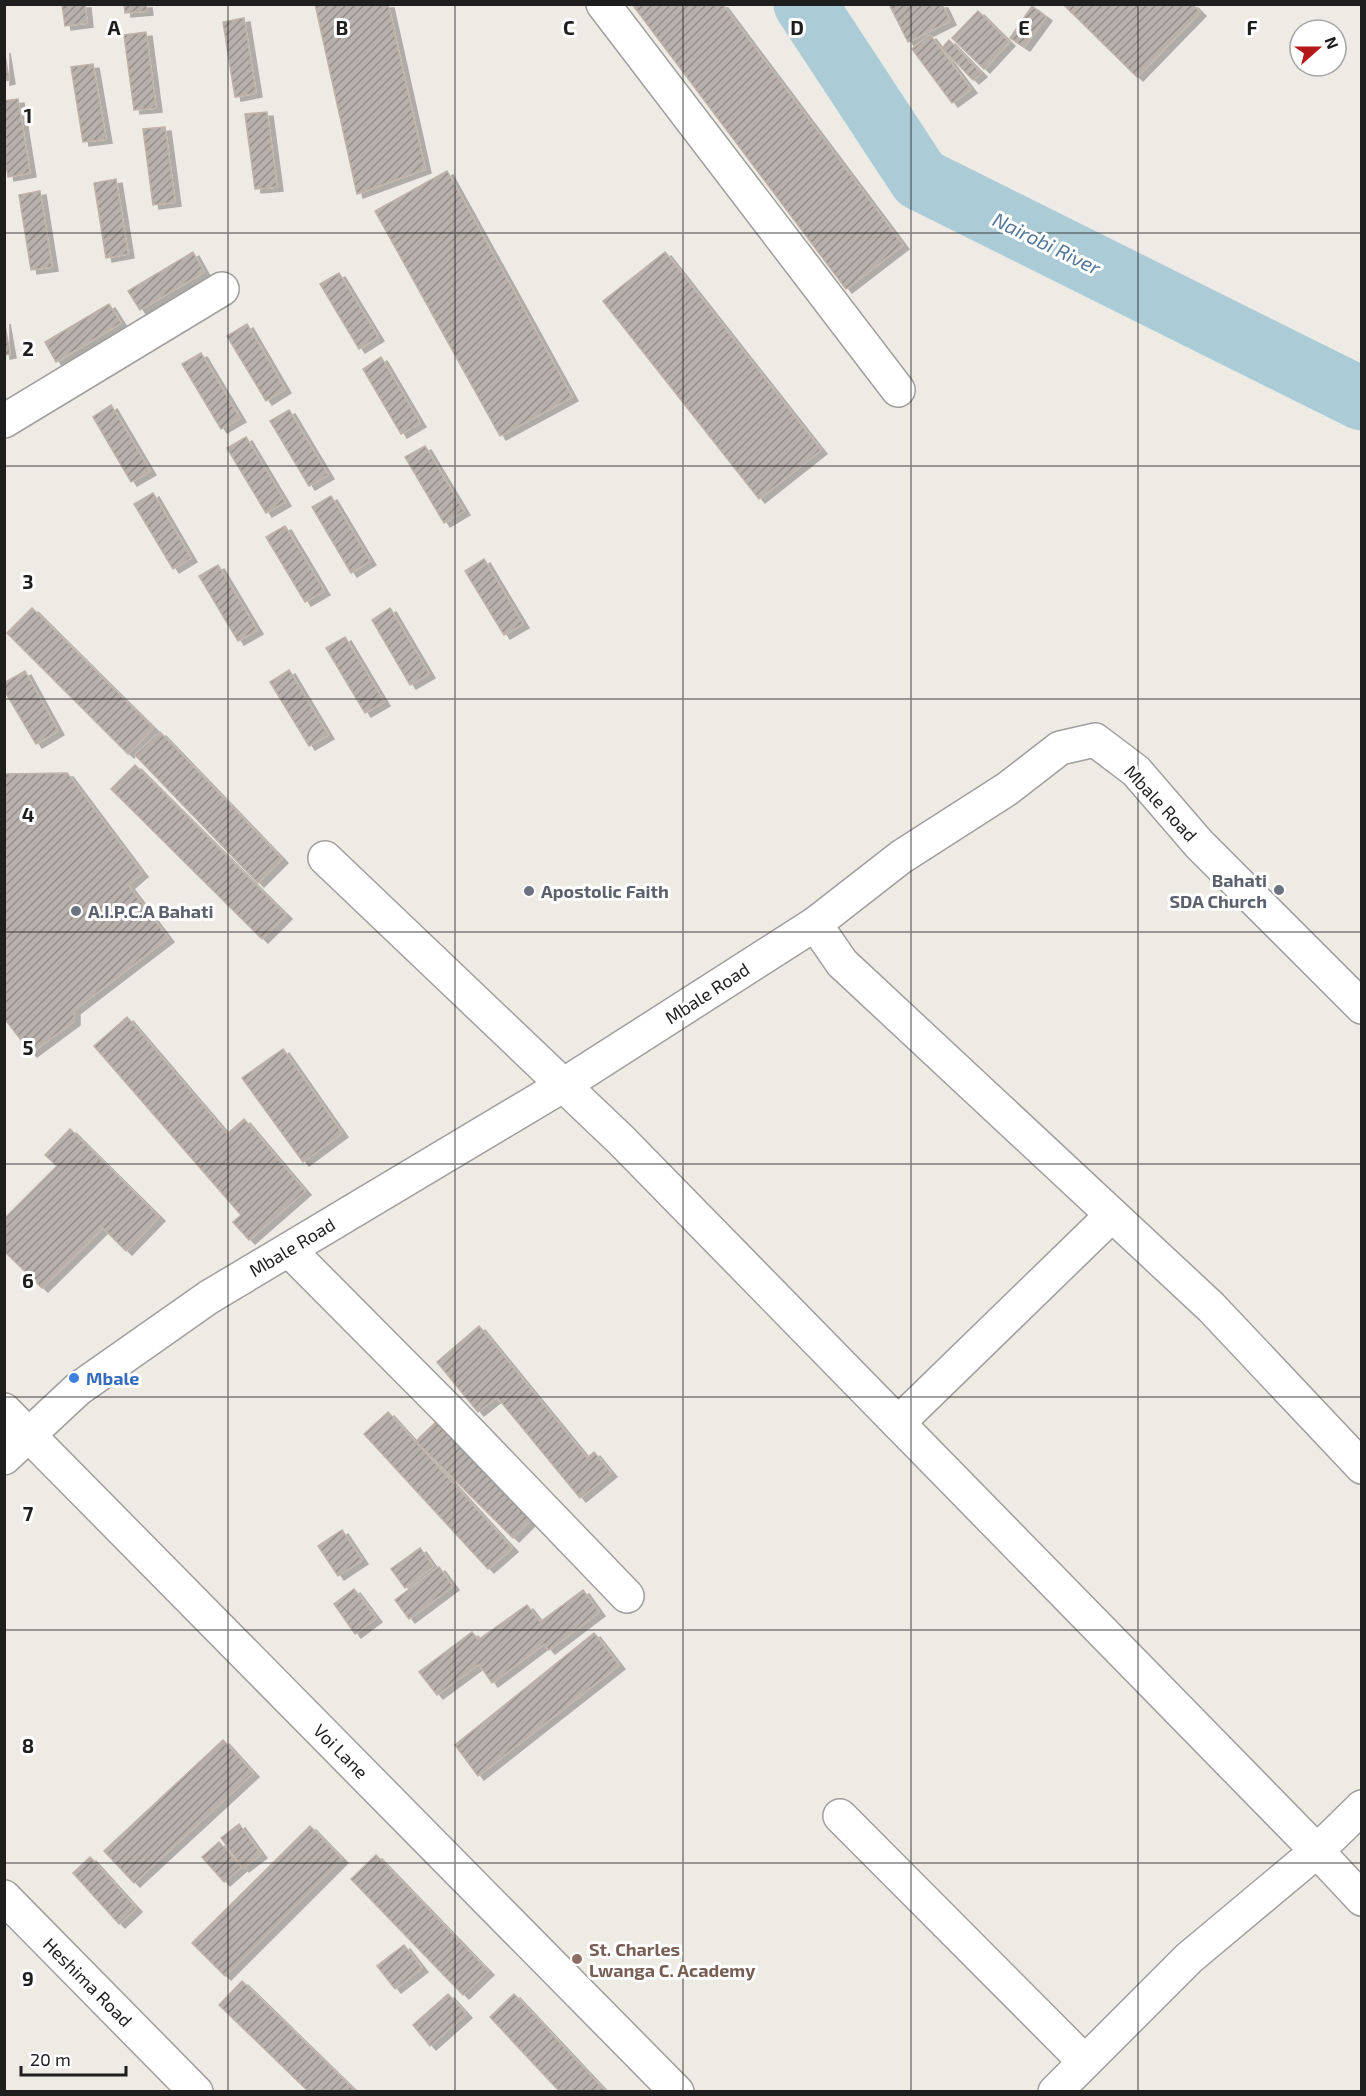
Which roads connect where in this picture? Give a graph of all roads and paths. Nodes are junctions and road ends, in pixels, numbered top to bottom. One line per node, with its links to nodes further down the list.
1 (603, 4): 3 (street)
2 (222, 289): 4 (street)
3 (898, 390)
4 (4, 421)
5 (325, 858): 9 (street)
6 (815, 924): 7 (street, Mbale Road); 9 (street, Mbale Road); 10 (street)
7 (1349, 977): 8 (street, Mbale Road)
8 (1362, 1007)
9 (562, 1086): 11 (street, Mbale Road); 13 (street)
10 (1112, 1215): 13 (street); 16 (street)
11 (289, 1250): 14 (street, Mbale Road); 17 (street)
12 (4, 1410): 14 (street, Voi Lane)
13 (898, 1423): 20 (street)
14 (28, 1435): 15 (street, Mbale Road); 25 (street, Voi Lane)
15 (4, 1458)
16 (1362, 1467)
17 (627, 1596)
18 (1362, 1807): 20 (street)
19 (840, 1815): 23 (street)
20 (1317, 1851): 22 (street); 23 (street)
21 (4, 1897): 24 (street, Heshima Road)
22 (1362, 1899)
23 (1084, 2061): 26 (street)
24 (196, 2091)
25 (677, 2091)
26 (1055, 2091)

